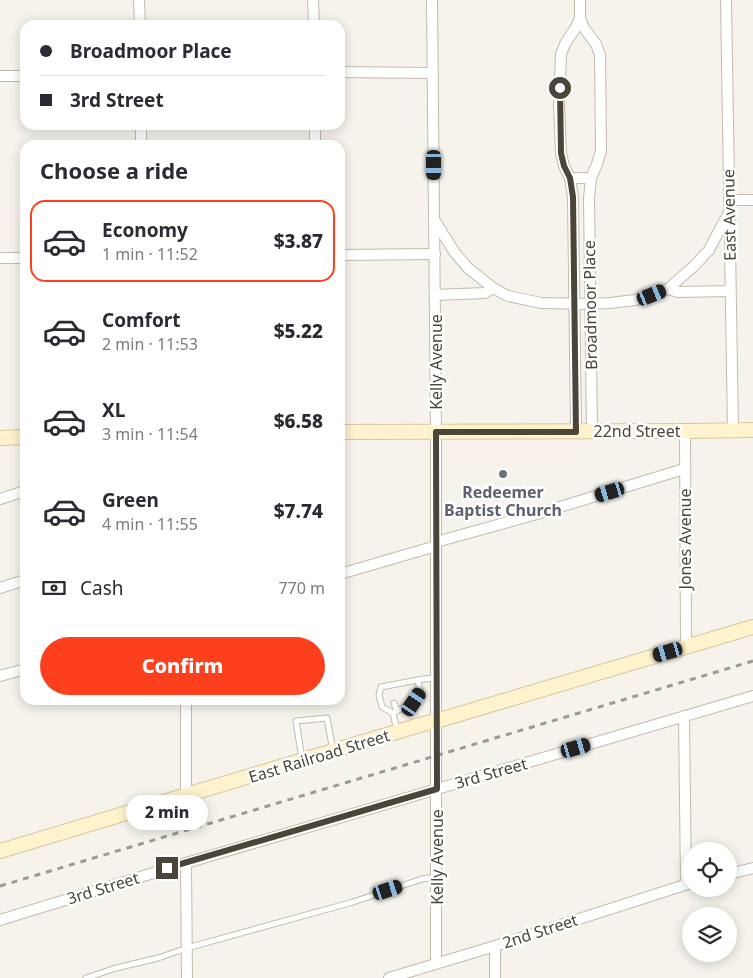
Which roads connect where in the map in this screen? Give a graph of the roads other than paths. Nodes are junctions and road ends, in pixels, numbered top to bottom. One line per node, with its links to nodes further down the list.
1 (139, 0): 9 (street)
2 (313, 0): 10 (street)
3 (432, 0): 7 (street, Kelly Avenue)
4 (436, 0): 7 (street)
5 (580, 0): 8 (street, Broadmoor Place)
6 (726, 0): 18 (street, East Avenue)
7 (432, 13): 12 (street, Kelly Avenue)
8 (580, 18): 15 (street, Broadmoor Place); 16 (street, Broadmoor Place)
9 (140, 20)
10 (314, 20)
11 (345, 72): 12 (street)
12 (433, 73): 19 (street, Kelly Avenue)
13 (0, 76): 14 (street)
14 (20, 76)
15 (570, 178): 16 (street); 28 (street, Broadmoor Place)
16 (591, 178): 29 (street, Broadmoor Place)
17 (753, 200): 18 (street)
18 (729, 206): 25 (street); 26 (street, East Avenue)
19 (434, 220): 20 (street, Kelly Avenue); 24 (street)
20 (435, 254): 21 (street); 27 (street, Kelly Avenue)
21 (345, 256)
22 (0, 258): 23 (street)
23 (20, 258)
24 (493, 288): 27 (street); 28 (street)
25 (668, 289): 26 (street); 29 (street)
26 (730, 291): 30 (street, East Avenue)
27 (435, 295): 34 (street, Kelly Avenue)
28 (575, 304): 29 (street); 35 (street, Broadmoor Place)
29 (590, 304): 36 (street, Broadmoor Place)
30 (733, 430): 31 (street, 22nd Street); 32 (street, 22nd Street)
31 (753, 430)
32 (685, 431): 36 (street, 22nd Street); 39 (street, Jones Avenue)
33 (345, 432): 34 (street, 22nd Street)
34 (436, 432): 35 (street, 22nd Street); 42 (street, Kelly Avenue)
35 (576, 432): 36 (street, 22nd Street)
36 (592, 432)
37 (20, 437): 38 (street)
38 (0, 438)
39 (684, 469): 42 (street); 47 (street, Jones Avenue)
40 (20, 493): 41 (street)
41 (0, 499)
42 (436, 544): 43 (street); 50 (street, Kelly Avenue)
43 (345, 572)
44 (20, 582): 45 (street)
45 (0, 588)
46 (753, 627): 47 (street, East Railroad Street)
47 (686, 647): 61 (street, East Railroad Street)
48 (20, 670): 49 (street)
49 (0, 676)
50 (437, 678): 51 (lane); 61 (street, Kelly Avenue)
51 (418, 680): 52 (lane); 59 (lane)
52 (402, 683): 53 (lane); 54 (lane)
53 (389, 686): 55 (lane); 59 (lane)
54 (404, 690)
55 (392, 693)
56 (753, 696): 60 (street, 3rd Street)
57 (394, 703): 59 (lane)
58 (186, 705): 66 (street)
59 (395, 712): 62 (lane)
60 (684, 716): 65 (street, 3rd Street); 67 (street)
61 (436, 721): 62 (street, East Railroad Street); 65 (street, Kelly Avenue)
62 (397, 732): 63 (street, East Railroad Street)
63 (334, 751): 64 (street, East Railroad Street); 64 (lane)
64 (302, 761): 66 (street, East Railroad Street)
65 (437, 789): 69 (street, 3rd Street); 72 (street, Kelly Avenue)
66 (186, 796): 68 (street, East Railroad Street)
67 (687, 842)
68 (0, 851)
69 (186, 863): 74 (street, 3rd Street); 76 (street)
70 (753, 868): 71 (street)
71 (737, 872)
72 (436, 877): 76 (lane); 77 (street, Kelly Avenue)
73 (682, 886): 75 (street, 2nd Street)
74 (0, 920)
75 (495, 946): 77 (street, 2nd Street); 81 (street)
76 (187, 948): 78 (lane); 79 (street)
77 (436, 964): 80 (street, 2nd Street)
78 (86, 978)
79 (187, 978)
80 (389, 978)
81 (495, 978)

